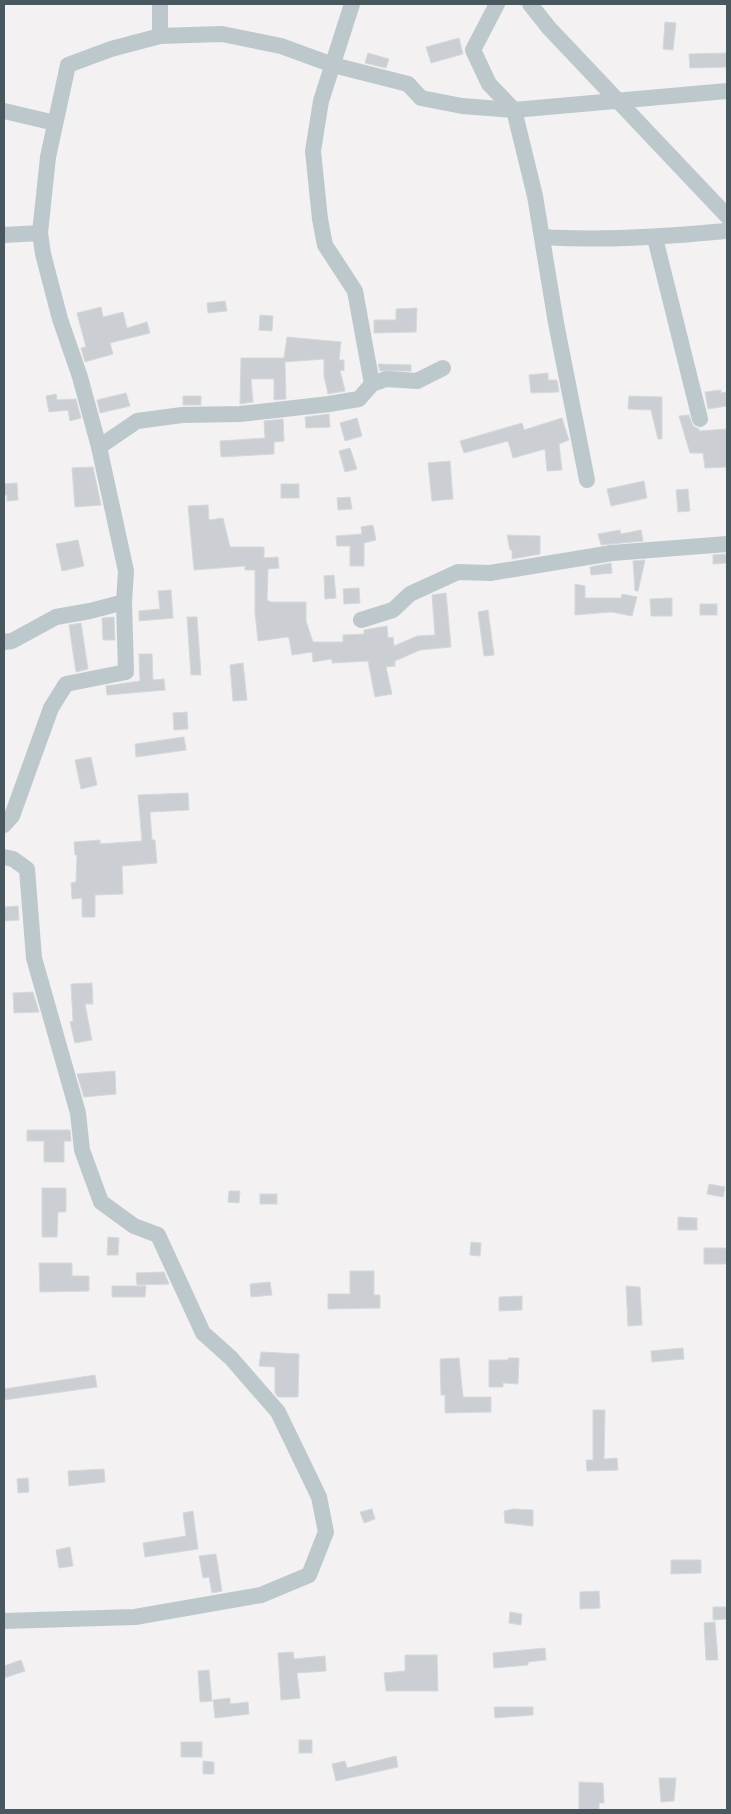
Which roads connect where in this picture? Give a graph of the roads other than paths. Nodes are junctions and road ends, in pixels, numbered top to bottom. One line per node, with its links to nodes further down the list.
1 (160, 4): 5 (street)
2 (352, 4): 6 (street)
3 (497, 4): 10 (street)
4 (530, 4): 8 (street)
5 (160, 36): 6 (street); 11 (street)
6 (332, 65): 10 (street); 19 (street)
7 (727, 90): 8 (street)
8 (617, 99): 10 (street); 12 (street)
9 (4, 110): 11 (street)
10 (514, 110): 16 (street)
11 (55, 123): 14 (street)
12 (727, 216)
13 (727, 229): 17 (street)
14 (40, 233): 15 (street); 21 (street)
15 (4, 235)
16 (542, 237): 17 (street); 22 (street)
17 (655, 238): 20 (street)
18 (443, 368): 19 (street)
19 (372, 384): 21 (street)
20 (700, 419)
21 (99, 447): 24 (street)
22 (586, 480)
23 (727, 544): 25 (street)
24 (124, 602): 26 (street); 27 (street)
25 (361, 620)
26 (4, 642)
27 (4, 825)
28 (4, 857): 29 (street)
29 (4, 1621)

